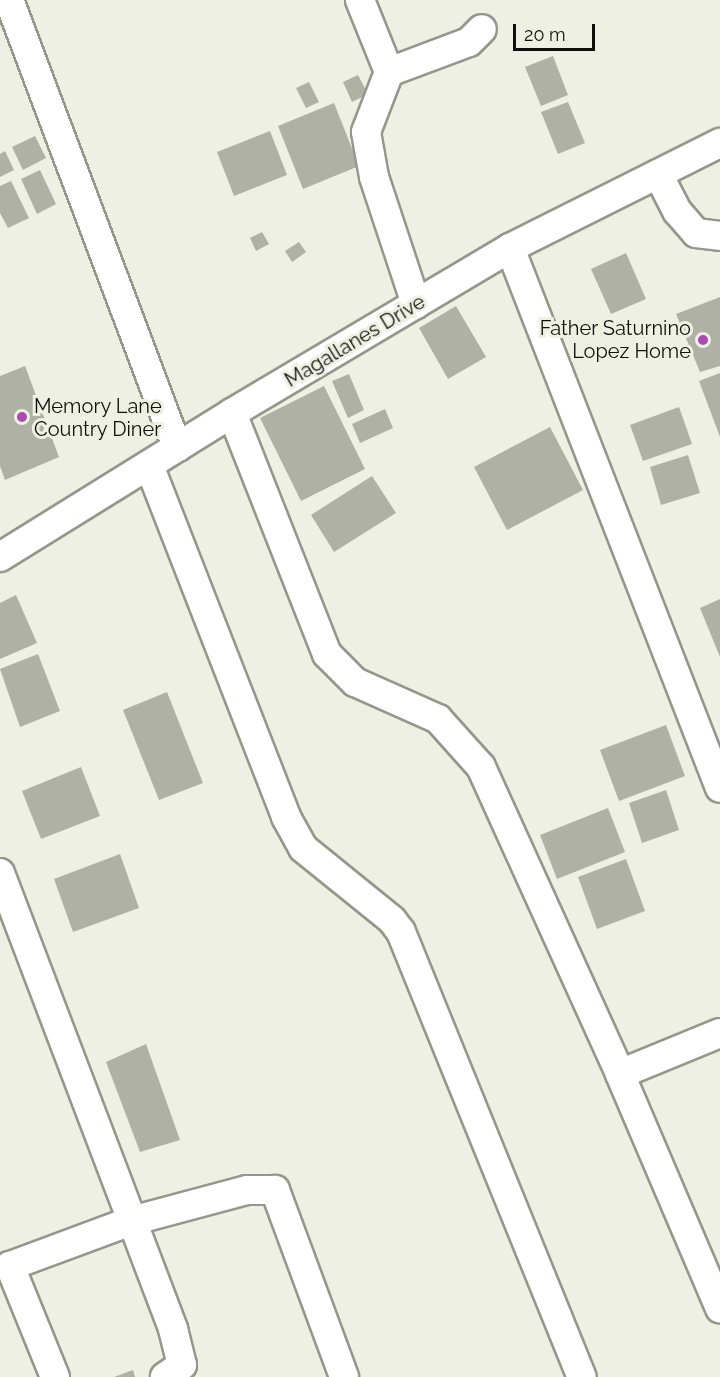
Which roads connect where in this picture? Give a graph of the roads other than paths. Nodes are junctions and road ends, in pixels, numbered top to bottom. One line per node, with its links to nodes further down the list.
1 (9, 0): 11 (street)
2 (360, 0): 4 (street)
3 (482, 30): 4 (street)
4 (389, 72): 9 (street)
5 (720, 143): 6 (street, Magallanes Drive)
6 (658, 174): 7 (street); 8 (street, Magallanes Drive)
7 (720, 236)
8 (510, 248): 9 (street, Magallanes Drive); 14 (street)
9 (416, 304): 10 (street, Magallanes Drive)
10 (232, 413): 11 (street, Magallanes Drive); 17 (street)
11 (177, 448): 12 (street, Magallanes Drive)
12 (149, 465): 13 (street, Magallanes Drive); 23 (street)
13 (0, 557)
14 (720, 788)
15 (0, 873): 18 (street)
16 (720, 1033): 17 (street)
17 (620, 1074): 19 (street)
18 (131, 1221): 20 (street); 21 (street); 22 (street)
19 (720, 1309)
20 (55, 1377)
21 (165, 1377)
22 (344, 1377)
23 (582, 1377)

